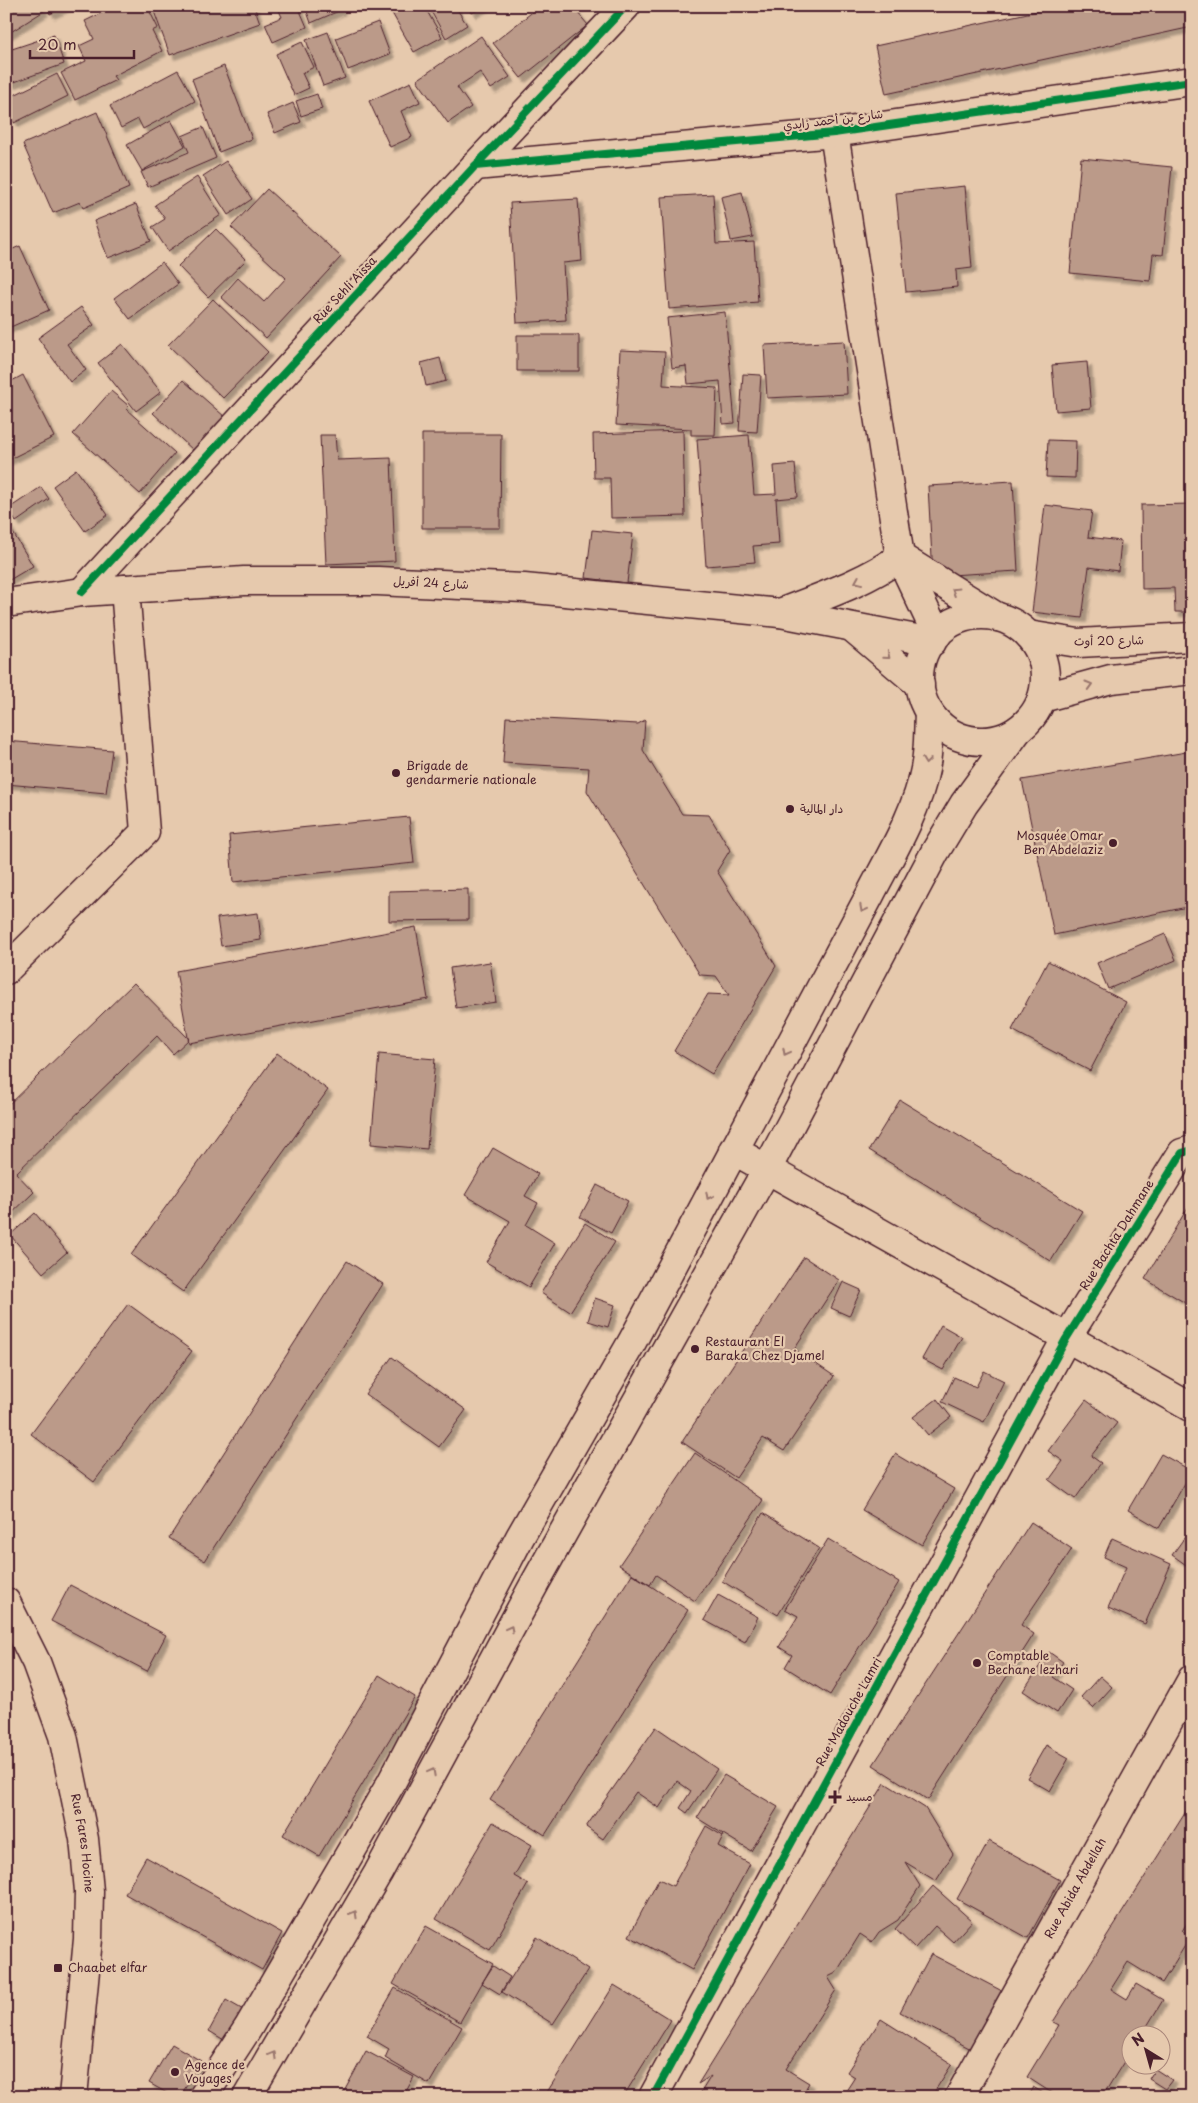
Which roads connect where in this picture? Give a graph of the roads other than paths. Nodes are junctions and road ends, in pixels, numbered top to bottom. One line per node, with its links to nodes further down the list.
1 (626, 6): 4 (main road, Rue Sehli Aissa)
2 (1192, 81): 3 (main road, شارع بن أحمد زايدي)
3 (834, 133): 4 (main road, شارع بن أحمد زايدي); 5 (main road)
4 (474, 166): 7 (main road, Rue Sehli Aissa)
5 (900, 557): 9 (main road, one-way to 9); 10 (main road, one-way to 5); 14 (main road)
6 (124, 589): 7 (main road, شارع 24 أفريل); 9 (main road, شارع 24 أفريل); 20 (main road)
7 (82, 592): 8 (main road, شارع 24 أفريل)
8 (6, 603)
9 (780, 613): 11 (main road, شارع 24 أفريل)
10 (997, 617): 12 (main road); 14 (main road)
11 (853, 628): 14 (main road, شارع 24 أفريل); 16 (main road, one-way to 16)
12 (1028, 635): 13 (main road, شارع 20 أوت); 17 (main road)
13 (1192, 637)
14 (935, 638): 16 (main road)
15 (1192, 670): 17 (main road, one-way to 15)
16 (920, 684): 18 (main road)
17 (1042, 698): 19 (main road)
18 (929, 712): 19 (main road); 21 (main road, one-way to 21)
19 (1018, 730): 23 (main road)
20 (6, 970)
21 (733, 1150): 23 (main road); 29 (main road, one-way to 29)
22 (1192, 1150): 24 (main road, Rue Bachta Dahmane)
23 (767, 1169): 24 (main road); 30 (main road, one-way to 23)
24 (1066, 1339): 25 (main road); 31 (main road, Rue Madouche Lamri)
25 (1192, 1408)
26 (6, 1602): 28 (main road, Rue Fares Hocine)
27 (1192, 1679): 32 (main road, Rue Abida Abdellah)
28 (73, 2097)
29 (203, 2097)
30 (247, 2097)
31 (652, 2097)
32 (959, 2097)

